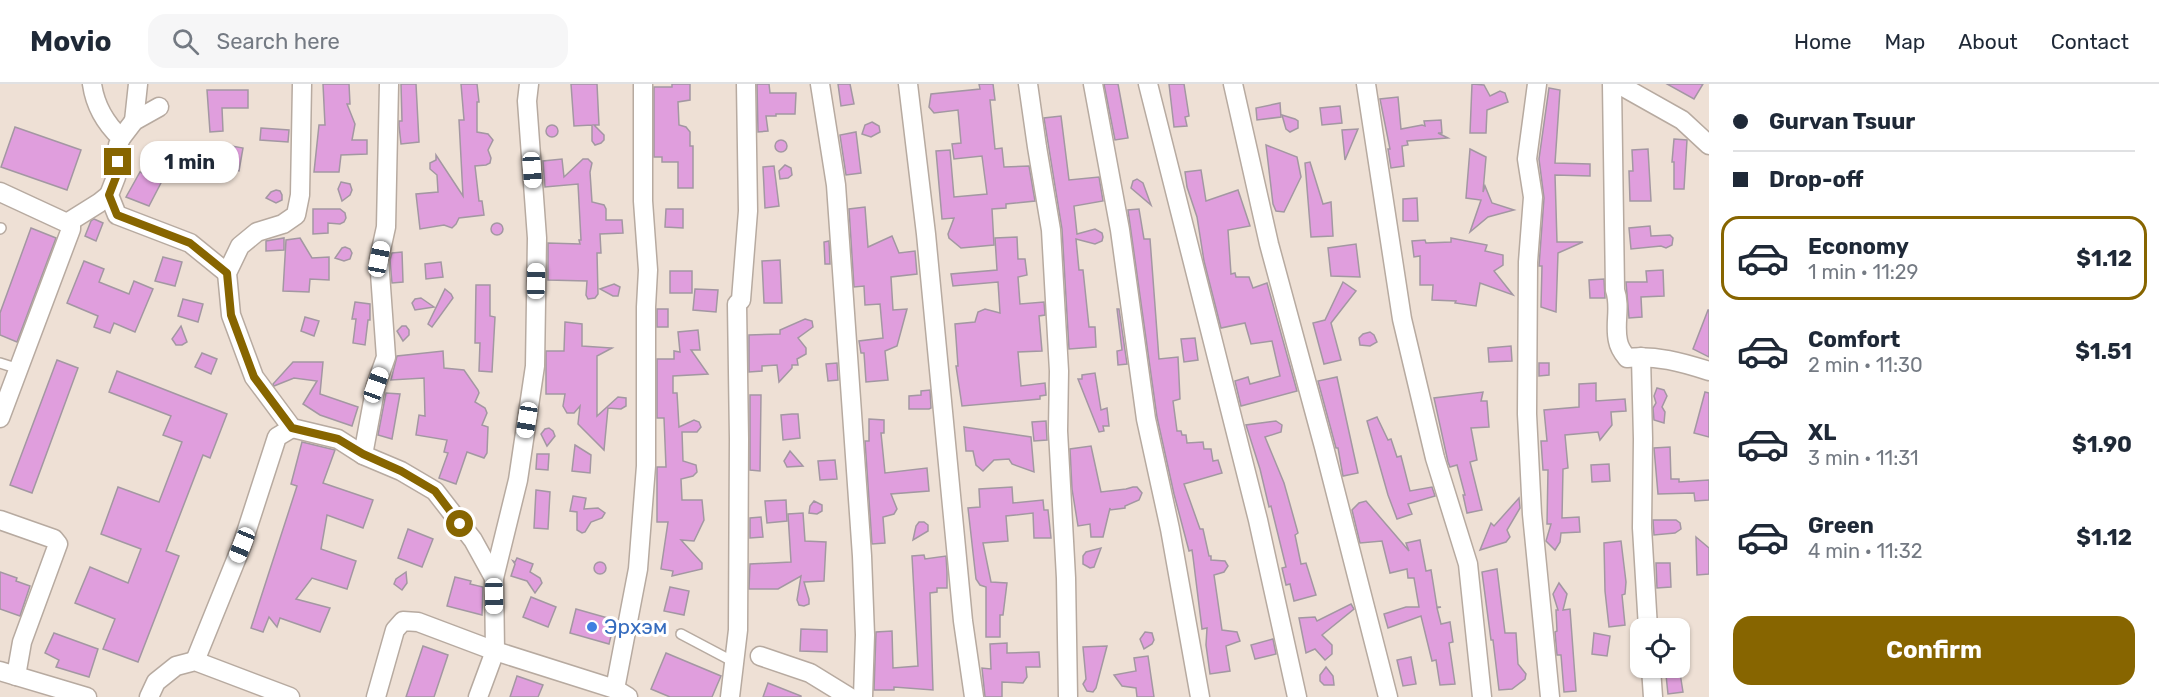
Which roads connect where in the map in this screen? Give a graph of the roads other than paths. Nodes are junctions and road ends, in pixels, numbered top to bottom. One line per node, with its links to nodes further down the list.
1 (92, 84): 20 (street)
2 (138, 84): 19 (street)
3 (302, 84): 25 (street)
4 (389, 84): 32 (street)
5 (529, 84): 34 (street)
6 (643, 84): 44 (street)
7 (746, 84): 40 (street)
8 (820, 84): 52 (street)
9 (908, 84): 53 (street)
10 (1028, 84): 54 (street)
11 (1093, 84): 55 (street)
12 (1148, 84): 56 (street)
13 (1233, 84): 57 (street)
14 (1366, 84): 58 (street)
15 (1537, 84): 59 (street)
16 (1612, 84): 26 (street)
17 (1618, 84): 21 (street)
18 (159, 107): 19 (street)
19 (134, 121): 20 (street)
20 (121, 138): 23 (street)
21 (1709, 145)
22 (0, 192): 24 (street)
23 (109, 195): 24 (street); 25 (street)
24 (67, 223): 28 (street)
25 (227, 273): 31 (street)
26 (1641, 357): 29 (street); 35 (street)
27 (0, 363): 28 (lane)
28 (19, 369): 30 (street)
29 (1709, 371)
30 (0, 418)
31 (292, 428): 32 (street); 39 (street)
32 (363, 454): 34 (street)
33 (0, 520): 41 (street)
34 (494, 578): 37 (street)
35 (1647, 618)
36 (681, 634): 40 (lane)
37 (495, 651): 43 (street); 48 (street); 49 (street)
38 (760, 656): 51 (street)
39 (195, 661): 46 (street); 47 (street)
40 (734, 662): 50 (street)
41 (8, 674): 45 (street)
42 (1652, 678): 60 (street)
43 (586, 689): 44 (street)
44 (621, 693)
45 (87, 697)
46 (149, 697)
47 (290, 697)
48 (376, 697)
49 (478, 697)
50 (730, 697)
51 (849, 697)
52 (863, 697)
53 (974, 697)
54 (1068, 697)
55 (1200, 697)
56 (1297, 697)
57 (1388, 697)
58 (1482, 697)
59 (1550, 697)
60 (1653, 697)

